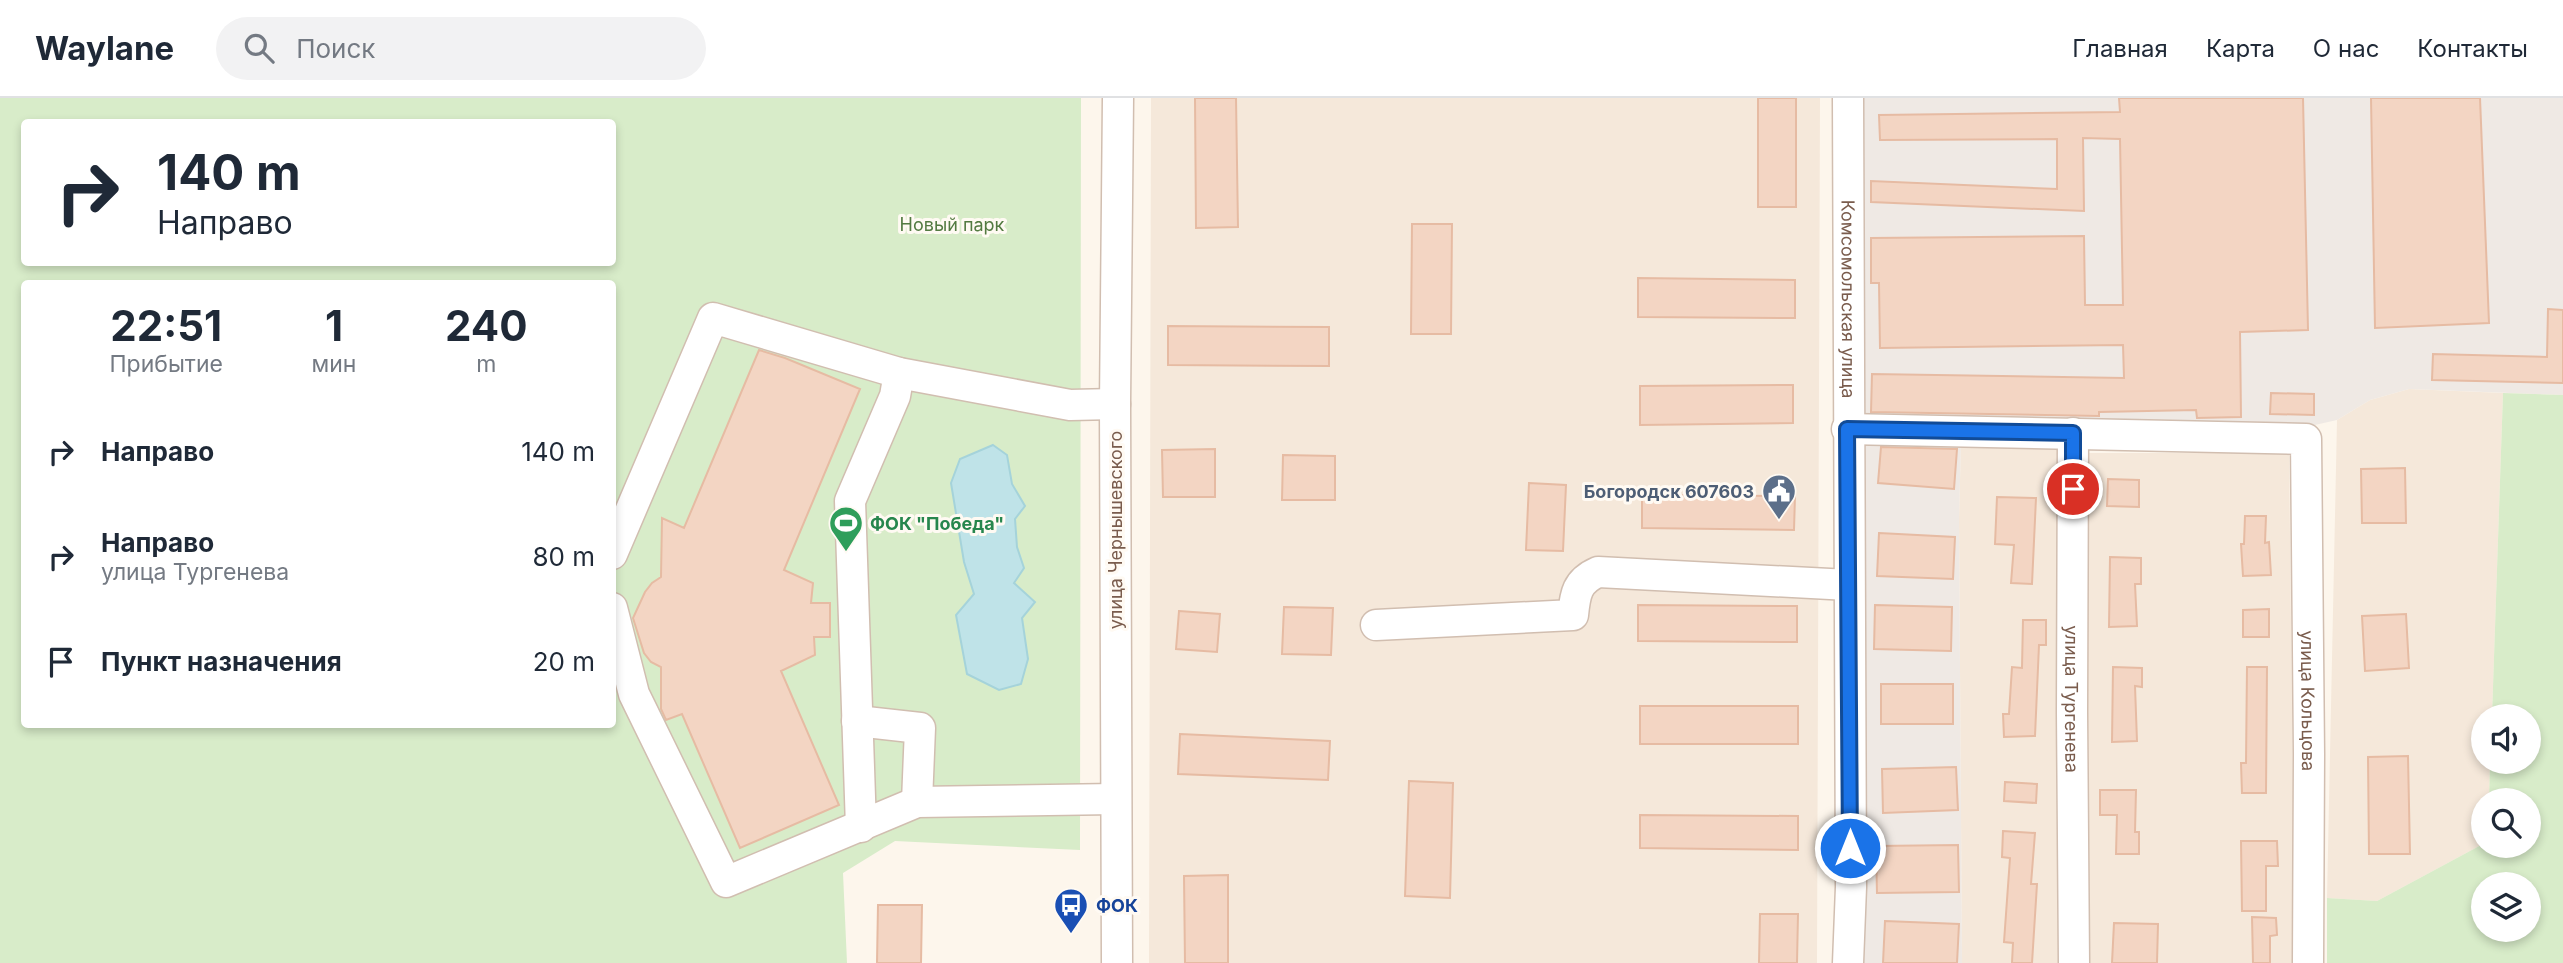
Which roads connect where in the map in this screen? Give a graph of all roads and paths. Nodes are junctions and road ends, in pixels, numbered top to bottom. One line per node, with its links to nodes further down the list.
1 (1118, 98): 4 (street, улица Чернышевского)
2 (1848, 98): 5 (street, Комсомольская улица)
3 (899, 373): 4 (street); 7 (street); 11 (street)
4 (1115, 404): 12 (street, улица Чернышевского)
5 (1847, 429): 6 (street); 8 (street, Комсомольская улица)
6 (2073, 433): 17 (street, улица Тургенева); 18 (street, улица Кольцова)
7 (616, 545)
8 (1849, 585): 10 (street); 16 (street, Комсомольская улица)
9 (616, 624): 14 (street)
10 (1376, 625)
11 (857, 722): 13 (street); 14 (street)
12 (1115, 799): 13 (street); 15 (street, улица Чернышевского)
13 (917, 802): 14 (street)
14 (861, 827)
15 (1117, 963)
16 (1848, 963)
17 (2074, 963)
18 (2308, 963)

